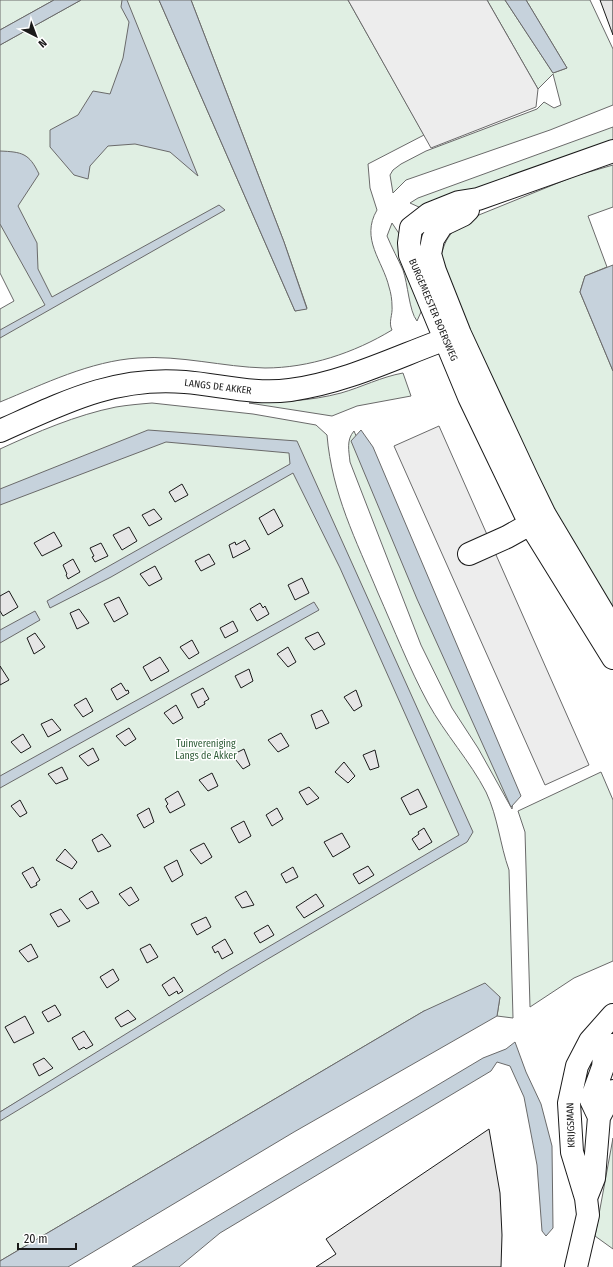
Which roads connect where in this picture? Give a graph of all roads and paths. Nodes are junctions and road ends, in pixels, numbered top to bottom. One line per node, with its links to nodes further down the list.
1 (613, 151): 2 (street, BURGEMEESTER BOERSWEG)
2 (453, 336): 3 (street, LANGS DE AKKER); 4 (street, BURGEMEESTER BOERSWEG)
3 (0, 431)
4 (538, 519): 5 (street); 6 (street, BURGEMEESTER BOERSWEG); 7 (street, BURGEMEESTER BOERSWEG)
5 (469, 554)
6 (613, 629)
7 (613, 658)
8 (610, 1022): 10 (street, KRIJGSMAN)
9 (613, 1045): 11 (street, KRIJGSMAN)
10 (581, 1058): 11 (street); 12 (street, KRIJGSMAN)
11 (608, 1076): 12 (street, KRIJGSMAN)
12 (586, 1198): 13 (street, KRIJGSMAN)
13 (576, 1267)

